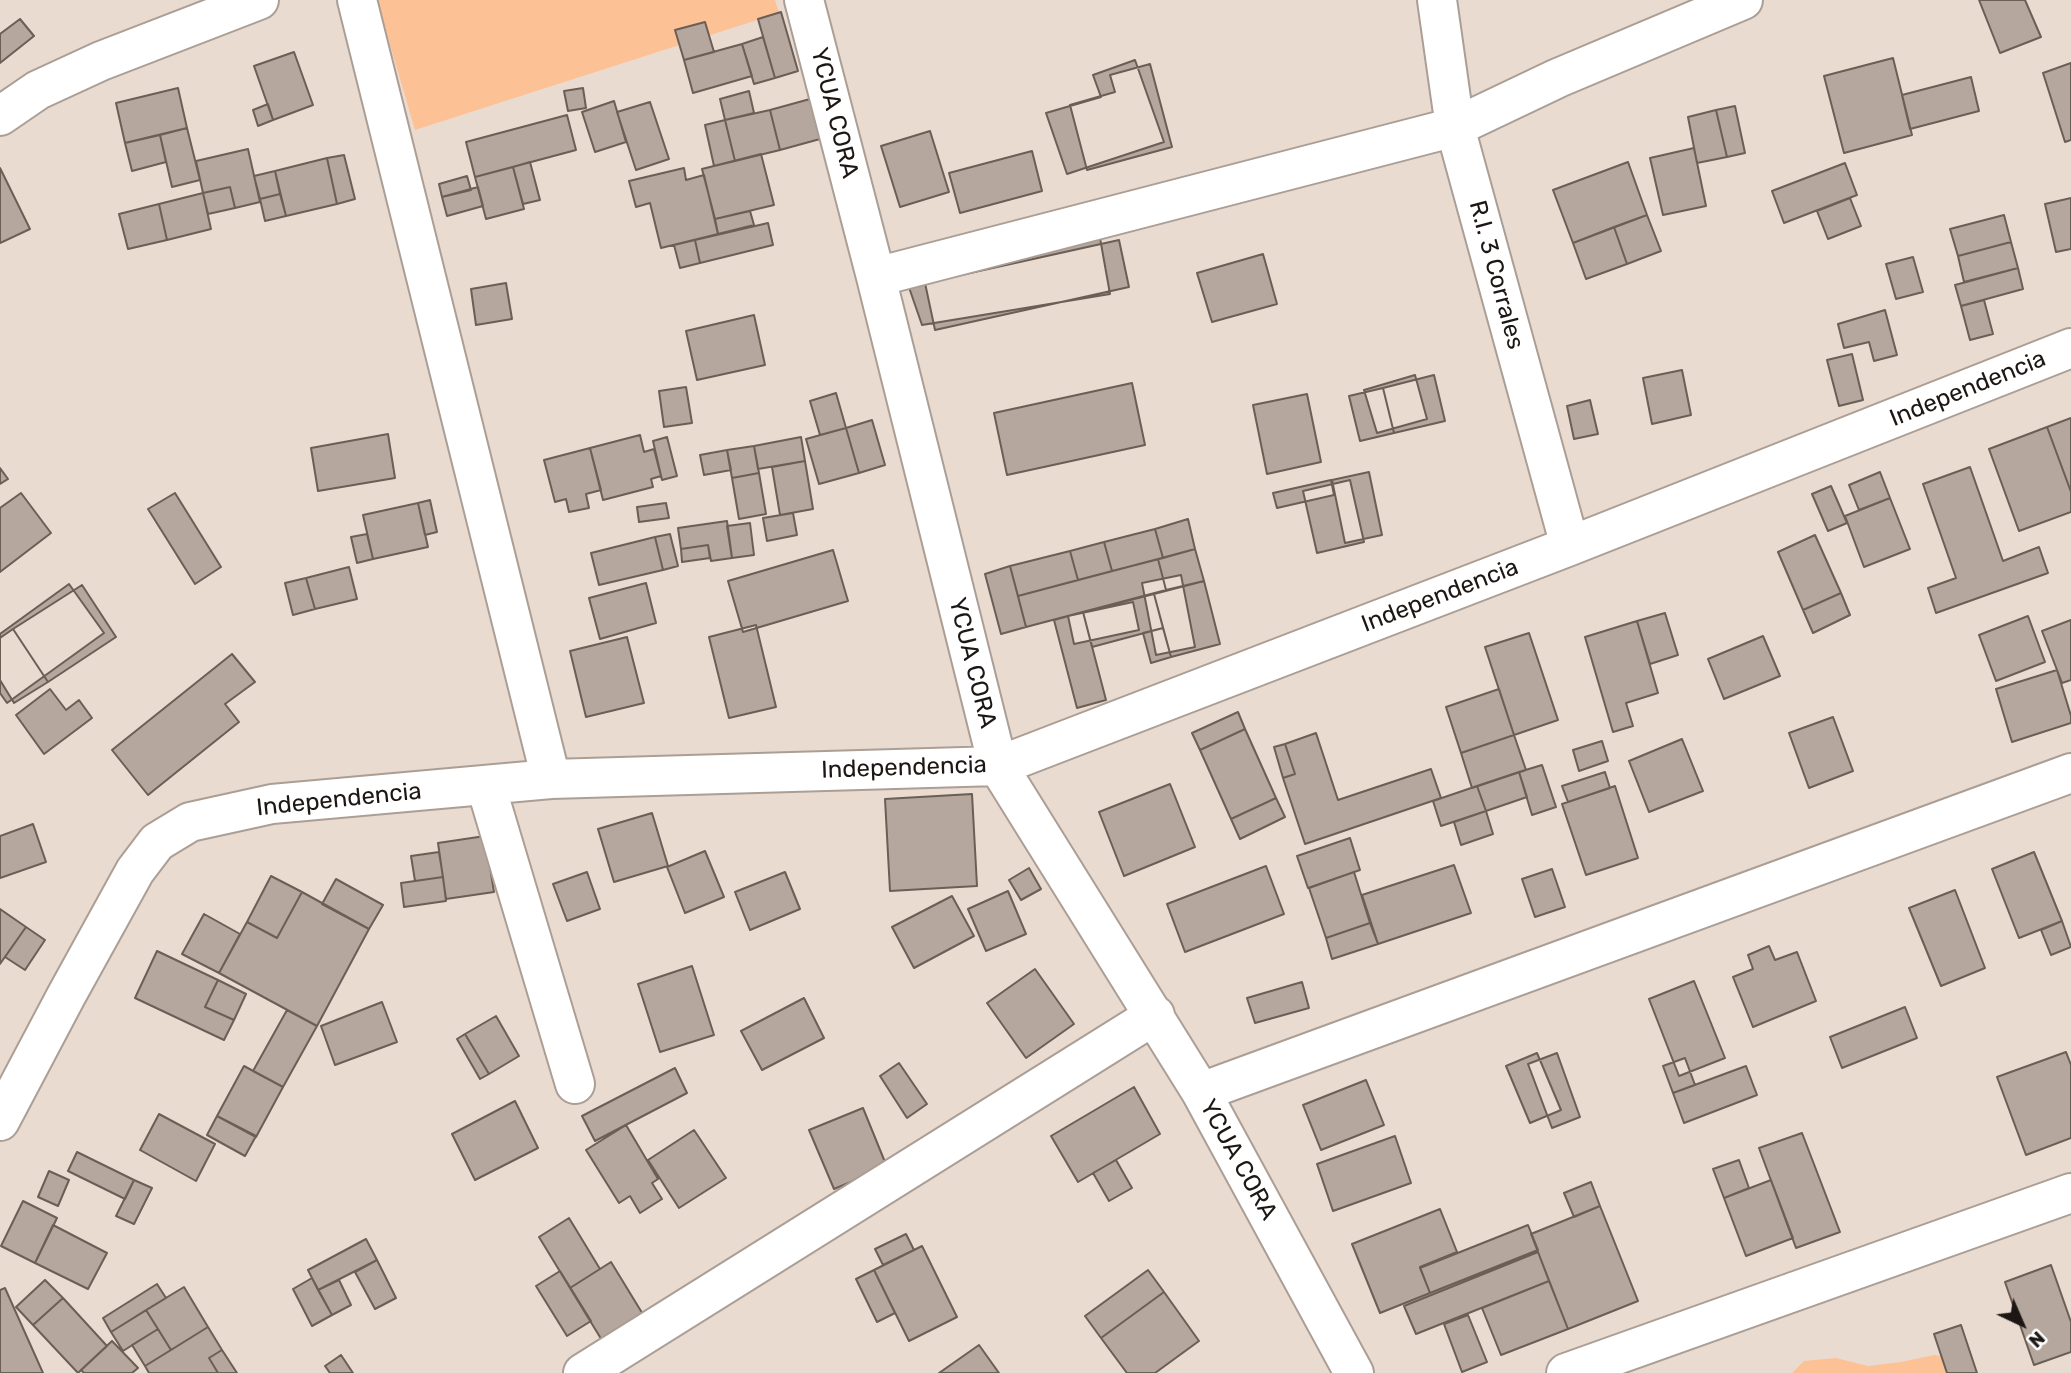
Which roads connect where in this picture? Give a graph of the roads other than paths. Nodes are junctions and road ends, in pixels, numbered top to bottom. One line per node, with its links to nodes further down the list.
1 (259, 0): 6 (street)
2 (357, 0): 13 (street)
3 (804, 0): 8 (street, YCUA CORA)
4 (1437, 0): 7 (street, R.I. 3 Corrales)
5 (1744, 0): 7 (street)
6 (0, 116)
7 (1455, 127): 8 (street); 10 (street, R.I. 3 Corrales)
8 (876, 277): 11 (street, YCUA CORA)
9 (2071, 348): 10 (street, Independencia)
10 (1570, 546): 11 (street, Independencia)
11 (998, 766): 13 (street, Independencia); 15 (street, YCUA CORA)
12 (2071, 773): 17 (street)
13 (551, 779): 14 (street, Independencia)
14 (486, 786): 16 (street); 18 (street, Independencia)
15 (1155, 1015): 17 (street, YCUA CORA); 20 (street)
16 (575, 1084)
17 (1201, 1092): 21 (street, YCUA CORA)
18 (0, 1121)
19 (2071, 1193): 22 (street)
20 (583, 1373)
21 (1354, 1373)
22 (1566, 1373)

